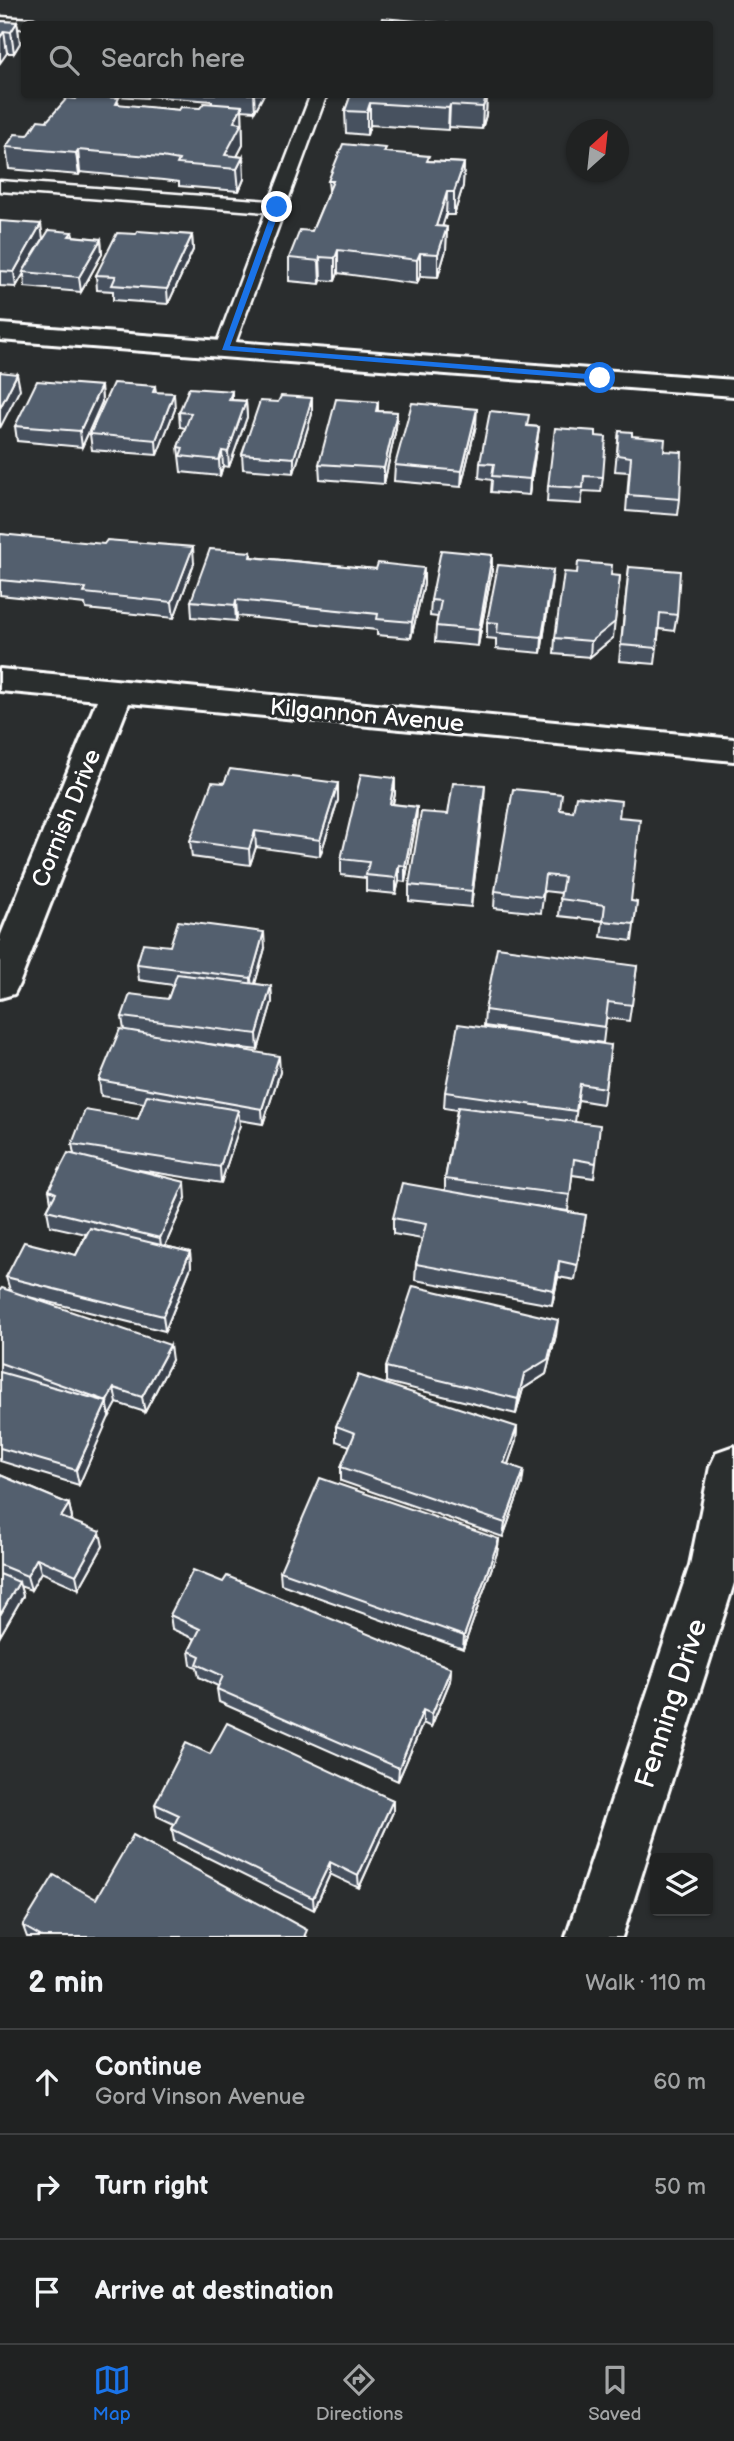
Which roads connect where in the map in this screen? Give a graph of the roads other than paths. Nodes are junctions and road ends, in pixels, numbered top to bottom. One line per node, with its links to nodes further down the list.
1 (0, 22): 2 (lane)
2 (21, 23)
3 (317, 98): 5 (lane)
4 (0, 186): 5 (lane)
5 (277, 207): 7 (lane)
6 (0, 332): 7 (street)
7 (225, 348): 8 (street)
8 (734, 388)
9 (0, 680): 10 (street, Kilgannon Avenue)
10 (117, 691): 11 (street, Kilgannon Avenue); 12 (street, Cornish Drive)
11 (734, 750)
12 (0, 984)
13 (734, 1466): 14 (street, Fenning Drive)
14 (594, 1937)

